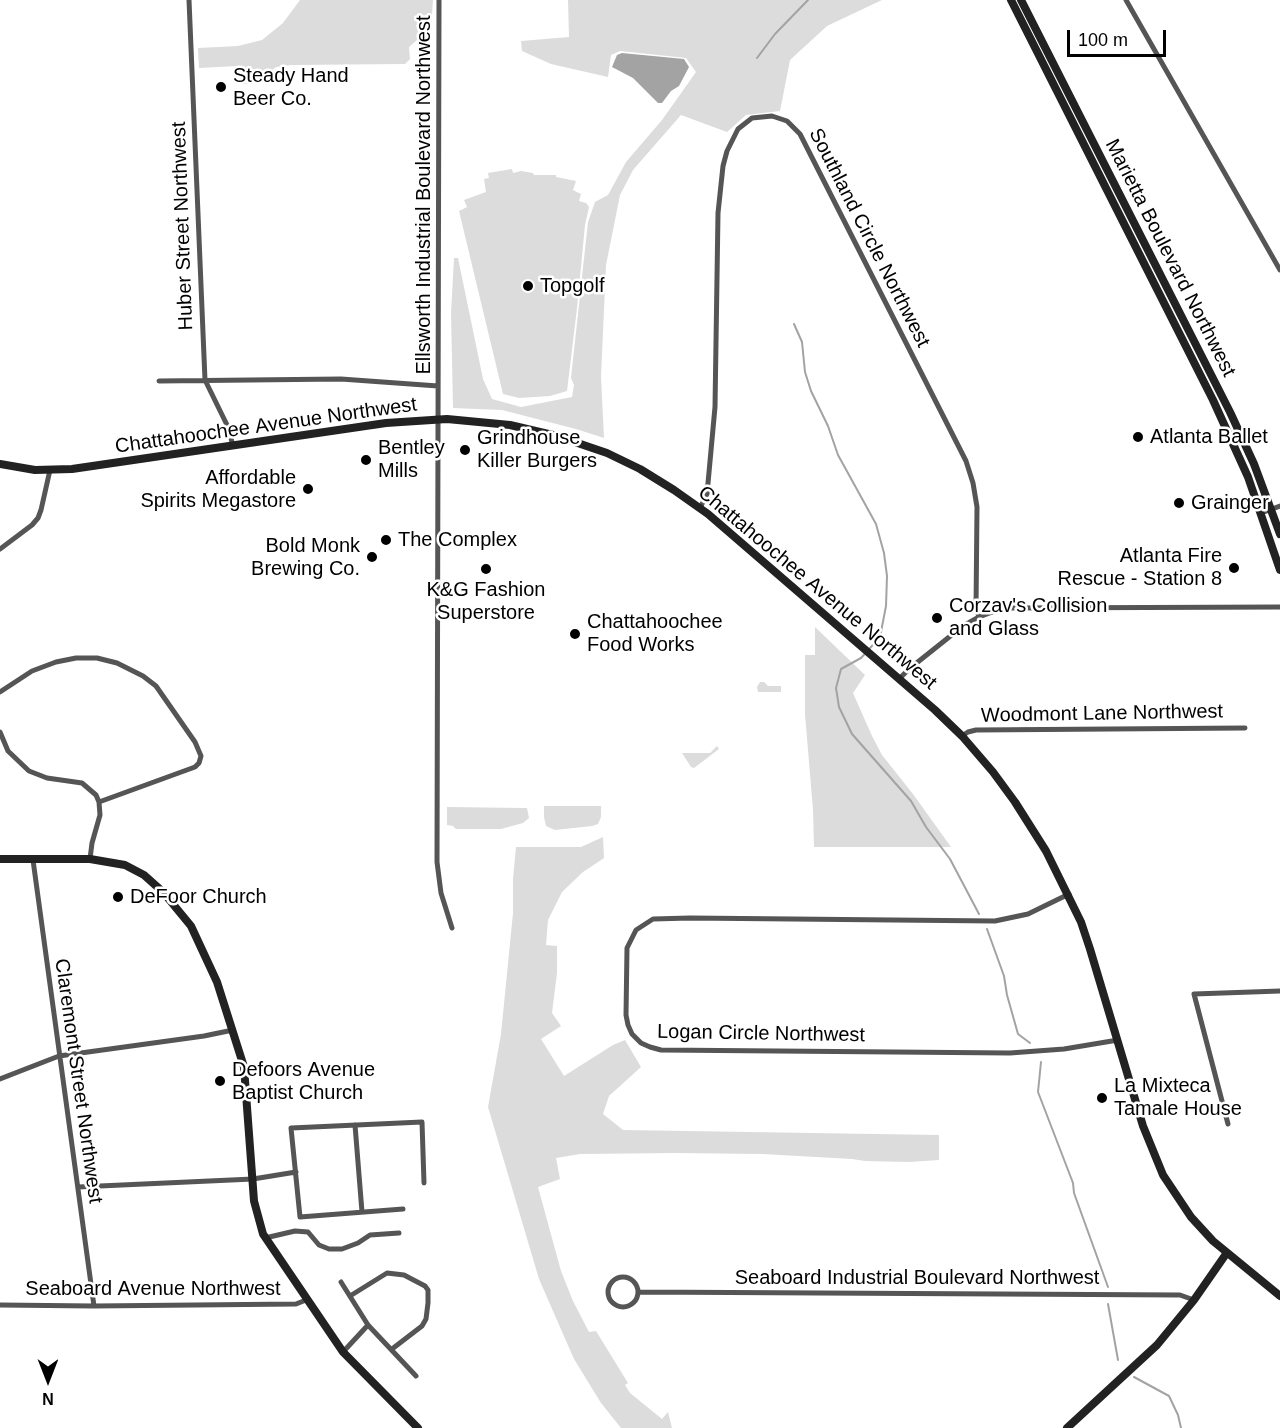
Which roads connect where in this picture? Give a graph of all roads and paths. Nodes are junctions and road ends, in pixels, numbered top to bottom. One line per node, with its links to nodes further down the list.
1 (189, 0): 7 (street, Huber Street Northwest)
2 (439, 0): 9 (street, Ellsworth Industrial Boulevard Northwest)
3 (1011, 0): 16 (street)
4 (1021, 0): 14 (street, Marietta Boulevard Northwest)
5 (1126, 0): 6 (street)
6 (1280, 270)
7 (205, 380): 8 (street); 9 (street); 11 (street, Huber Street Northwest)
8 (159, 381)
9 (438, 386): 10 (street, Ellsworth Industrial Boulevard Northwest)
10 (438, 419): 11 (street, Chattahoochee Avenue Northwest); 15 (street, Chattahoochee Avenue Northwest); 32 (street, Ellsworth Industrial Boulevard Northwest)
11 (233, 446): 13 (street, Chattahoochee Avenue Northwest)
12 (0, 464): 13 (street, Chattahoochee Avenue Northwest)
13 (50, 470): 18 (street)
14 (1276, 507): 16 (street); 17 (street, Marietta Boulevard Northwest)
15 (700, 508): 21 (street, Southland Circle Northwest); 22 (street, Chattahoochee Avenue Northwest)
16 (1261, 513): 19 (street)
17 (1280, 534)
18 (0, 549)
19 (1280, 570)
20 (1280, 607): 21 (street)
21 (979, 617): 22 (street)
22 (900, 679): 26 (street, Chattahoochee Avenue Northwest)
23 (0, 692): 27 (street)
24 (1245, 728): 26 (street, Woodmont Lane Northwest)
25 (0, 732): 27 (street)
26 (962, 736): 31 (street, Chattahoochee Avenue Northwest)
27 (99, 802): 29 (street)
28 (0, 859): 30 (street)
29 (90, 859): 30 (street); 34 (street)
30 (33, 860): 36 (street, Claremont Street Northwest)
31 (1069, 894): 35 (street, Chattahoochee Avenue Northwest); 35 (street, Logan Circle Northwest)
32 (452, 928)
33 (1280, 991): 38 (street)
34 (233, 1030): 36 (street); 41 (street)
35 (1118, 1040): 48 (street, Chattahoochee Avenue Northwest)
36 (59, 1056): 37 (street); 43 (street, Claremont Street Northwest)
37 (0, 1079)
38 (1228, 1124)
39 (355, 1125): 40 (street); 42 (street); 45 (street)
40 (296, 1172): 41 (street); 45 (street)
41 (253, 1179): 43 (street); 47 (street)
42 (424, 1183)
43 (78, 1187): 56 (street, Claremont Street Northwest)
44 (403, 1209): 45 (street)
45 (363, 1212)
46 (399, 1233): 47 (street)
47 (265, 1238): 53 (street)
48 (1226, 1254): 52 (street, Chattahoochee Avenue Northwest); 54 (street)
49 (340, 1282): 51 (street)
50 (639, 1292): 50 (street); 54 (street, Seaboard Industrial Boulevard Northwest)
51 (350, 1296): 57 (street); 58 (street)
52 (1280, 1296)
53 (306, 1300): 56 (street, Seaboard Avenue Northwest); 59 (street)
54 (1194, 1300): 62 (street)
55 (0, 1305): 56 (street, Seaboard Avenue Northwest)
56 (94, 1306)
57 (368, 1325): 58 (street); 59 (street)
58 (392, 1349): 60 (street)
59 (342, 1352): 61 (street)
60 (416, 1376)
61 (418, 1428)
62 (1067, 1428)

